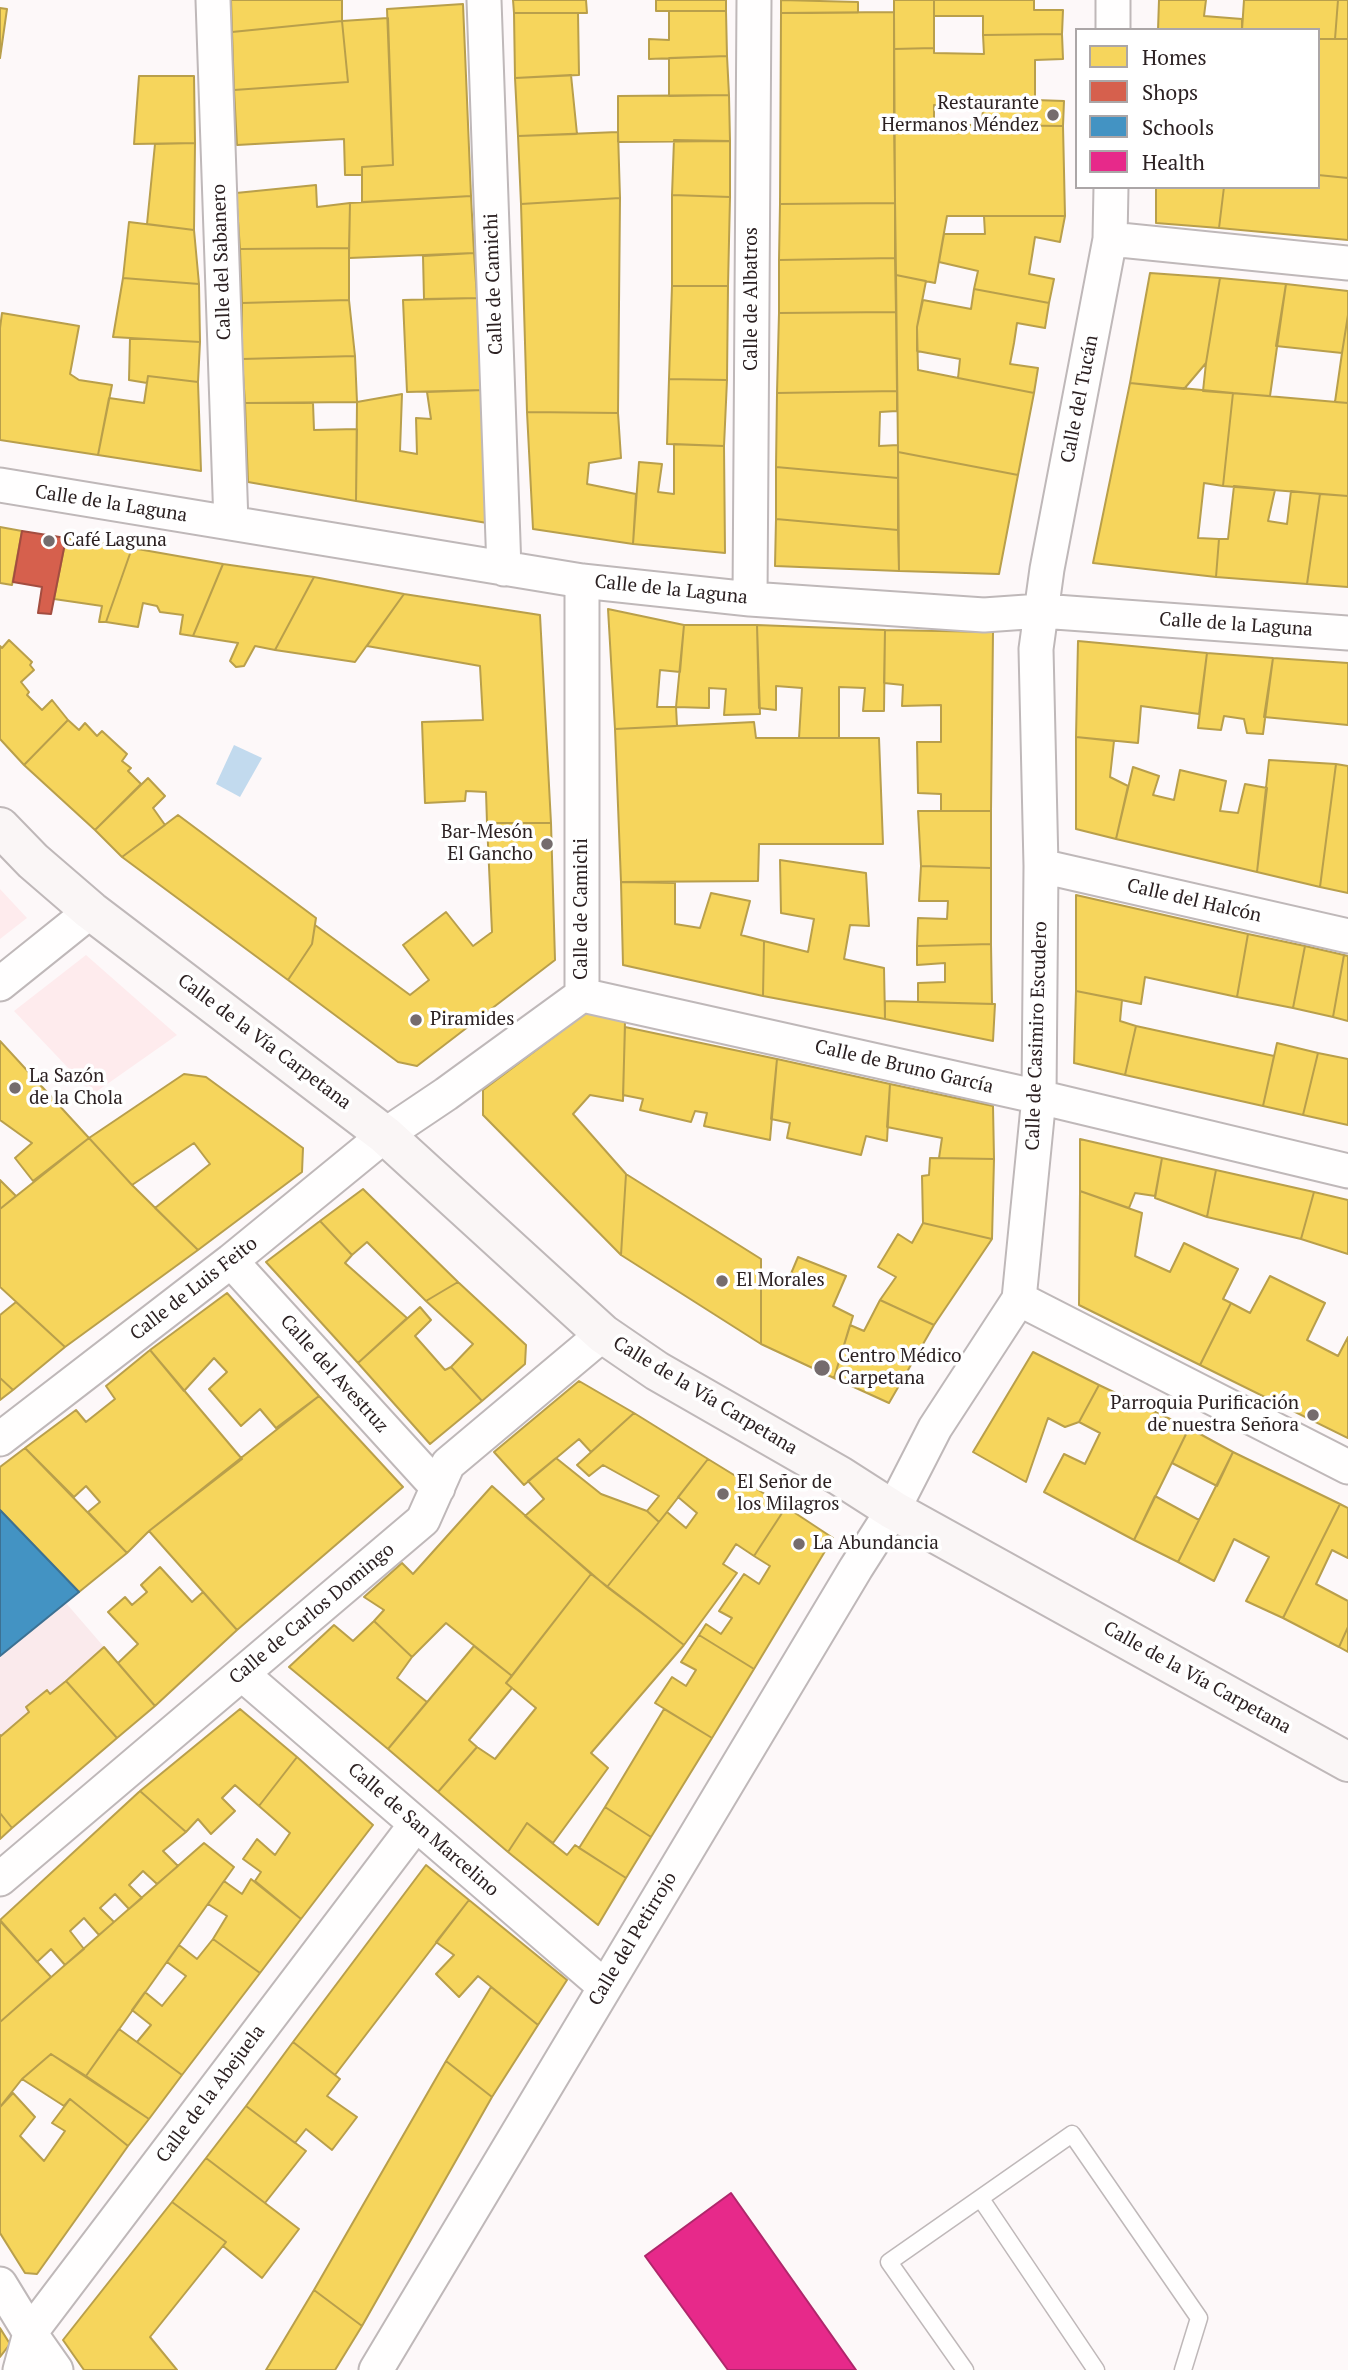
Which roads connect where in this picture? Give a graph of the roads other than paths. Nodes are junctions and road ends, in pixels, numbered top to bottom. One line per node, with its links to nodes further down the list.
1 (213, 0): 10 (street, Calle del Sabanero)
2 (484, 0): 11 (street, Calle de Camichi)
3 (754, 0): 13 (street, Calle de Albatros)
4 (1113, 0): 5 (street)
5 (1113, 28)
6 (1111, 189): 7 (street, Calle del Tucán)
7 (1110, 239): 8 (street); 14 (street, Calle del Tucán)
8 (1348, 263)
9 (0, 485): 10 (street, Calle de la Laguna)
10 (231, 523): 11 (street, Calle de la Laguna)
11 (504, 569): 12 (street, Calle de la Laguna)
12 (582, 581): 13 (street, Calle de la Laguna); 21 (street, Calle de Camichi)
13 (750, 599): 14 (street, Calle de la Laguna)
14 (1041, 611): 15 (street, Calle de la Laguna); 17 (street, Calle de Casimiro Escudero)
15 (1348, 633)
16 (0, 827): 18 (street, Calle de la Vía Carpetana)
17 (1041, 866): 19 (street, Calle del Halcón); 22 (street, Calle de Casimiro Escudero)
18 (92, 911): 20 (street); 23 (street, Calle de la Vía Carpetana)
19 (1348, 936)
20 (0, 984)
21 (582, 995): 22 (street, Calle de Bruno García); 23 (street, Calle de Camichi)
22 (1039, 1097): 24 (street, Calle de Bruno García); 26 (street, Calle de Casimiro Escudero)
23 (385, 1135): 25 (street, Calle de Luis Feito); 27 (street, Calle de la Vía Carpetana)
24 (1348, 1171)
25 (231, 1261): 28 (street, Calle de Luis Feito); 30 (street, Calle del Avestruz)
26 (1019, 1299): 29 (street); 31 (street, Calle de Casimiro Escudero)
27 (603, 1334): 30 (street, Calle de Carlos Domingo); 31 (street, Calle de la Vía Carpetana)
28 (0, 1439)
29 (1348, 1467)
30 (438, 1488): 32 (street, Calle de Carlos Domingo)
31 (893, 1510): 33 (street, Calle de la Vía Carpetana); 36 (street, Calle del Petirrojo)
32 (242, 1674): 34 (street, Calle de San Marcelino); 35 (street, Calle de Carlos Domingo)
33 (1348, 1762)
34 (416, 1824): 36 (street, Calle de San Marcelino); 39 (street, Calle de la Abejuela)
35 (0, 1879)
36 (604, 1986): 42 (street, Calle del Petirrojo)
37 (981, 2199): 43 (lane); 44 (lane); 45 (lane)
38 (0, 2284): 39 (street)
39 (30, 2333): 40 (street, Calle de la Abejuela); 41 (street)
40 (20, 2370)
41 (56, 2370)
42 (376, 2370)
43 (965, 2370)
44 (1096, 2370)
45 (1183, 2370)

